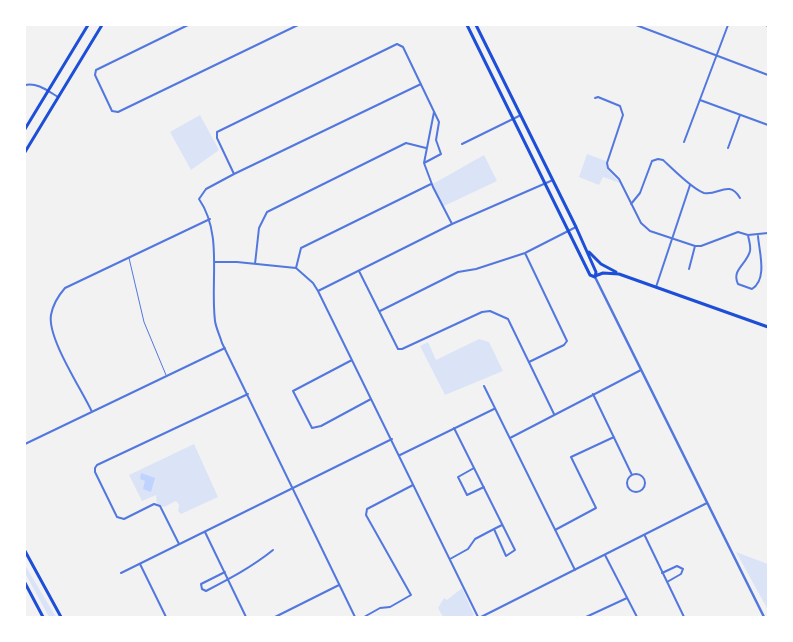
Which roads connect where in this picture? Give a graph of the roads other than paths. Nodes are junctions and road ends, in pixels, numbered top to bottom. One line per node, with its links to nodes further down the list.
1 (88, 25): 13 (main road)
2 (102, 25): 14 (main road)
3 (188, 25): 4 (street)
4 (298, 25)
5 (467, 25): 20 (main road)
6 (476, 25): 18 (main road)
7 (636, 25): 9 (street)
8 (728, 25): 9 (street)
9 (717, 56): 10 (street); 16 (street)
10 (768, 74)
11 (420, 84): 17 (street); 29 (street); 29 (street)
12 (25, 85): 13 (street)
13 (48, 91): 14 (street); 22 (main road)
14 (58, 97): 27 (main road)
15 (595, 98): 35 (street)
16 (700, 100): 19 (street); 23 (street)
17 (434, 112): 25 (street); 28 (street)
18 (521, 115): 20 (street); 30 (main road)
19 (740, 115): 21 (street); 26 (street)
20 (514, 119): 24 (street); 31 (main road)
21 (768, 125)
22 (25, 129)
23 (684, 142)
24 (462, 144)
25 (426, 148): 28 (street); 49 (street)
26 (728, 148)
27 (25, 152)
28 (424, 163): 32 (street)
29 (234, 174): 36 (street)
30 (552, 180): 31 (street); 38 (main road)
31 (546, 183): 37 (street); 39 (main road)
32 (431, 184): 37 (street); 50 (street)
33 (691, 184): 34 (street); 35 (street); 43 (street)
34 (740, 198)
35 (631, 204): 43 (street)
36 (210, 219): 47 (street); 48 (street)
37 (452, 224): 52 (street)
38 (576, 227): 39 (street); 45 (main road)
39 (568, 230): 46 (street); 54 (main road)
40 (768, 233): 42 (street)
41 (748, 235): 42 (street); 42 (street); 44 (street)
42 (758, 235)
43 (672, 238): 44 (street); 55 (street)
44 (696, 246): 51 (street)
45 (587, 250): 53 (main road); 54 (main road)
46 (525, 253): 57 (street); 61 (street)
47 (128, 257): 63 (lane); 69 (street)
48 (214, 262): 49 (street); 59 (street)
49 (255, 264): 50 (street)
50 (296, 268): 56 (street)
51 (690, 269)
52 (359, 271): 56 (street); 57 (street)
53 (619, 274): 54 (main road); 55 (main road)
54 (595, 277): 62 (street)
55 (656, 287): 58 (main road)
56 (318, 291): 60 (street)
57 (380, 311): 61 (street)
58 (768, 327)
59 (224, 348): 63 (street); 65 (street)
60 (352, 360): 67 (street); 67 (street)
61 (530, 362): 70 (street)
62 (641, 370): 66 (street); 82 (street)
63 (167, 376): 69 (street)
64 (484, 386): 68 (street)
65 (248, 394): 81 (street); 88 (street)
66 (592, 394): 70 (street); 72 (street)
67 (372, 399): 74 (street)
68 (495, 408): 71 (street); 73 (street)
69 (92, 412): 75 (street)
70 (554, 414): 73 (street)
71 (454, 428): 76 (street); 77 (street)
72 (614, 437): 78 (street); 85 (street)
73 (510, 438): 85 (street)
74 (392, 439): 76 (street); 81 (street)
75 (25, 444)
76 (400, 455): 79 (street)
77 (474, 468): 80 (street); 80 (street)
78 (632, 475): 78 (street)
79 (412, 485): 92 (street); 109 (street)
80 (484, 487): 83 (street)
81 (293, 488): 86 (street); 101 (street)
82 (707, 503): 87 (street); 114 (street)
83 (502, 525): 84 (street); 84 (street)
84 (494, 530): 92 (street)
85 (555, 530): 94 (street)
86 (205, 532): 88 (street); 96 (street)
87 (644, 535): 91 (street); 97 (street)
88 (178, 544): 93 (street)
89 (272, 550): 98 (street)
90 (25, 551): 104 (main road)
91 (605, 555): 94 (street); 102 (street)
92 (450, 558): 110 (street)
93 (140, 564): 95 (street); 105 (street)
94 (575, 570): 110 (street)
95 (121, 572)
96 (225, 572): 98 (street); 98 (street)
97 (662, 573): 99 (street); 99 (street)
98 (228, 579): 106 (street)
99 (667, 582): 113 (street)
100 (25, 583): 103 (main road)
101 (339, 585): 107 (street); 108 (street)
102 (627, 598): 111 (street); 112 (street)
103 (44, 617)
104 (61, 617)
105 (166, 617)
106 (246, 617)
107 (275, 617)
108 (355, 617)
109 (364, 617)
110 (480, 617)
111 (586, 617)
112 (637, 617)
113 (684, 617)
114 (764, 617)

